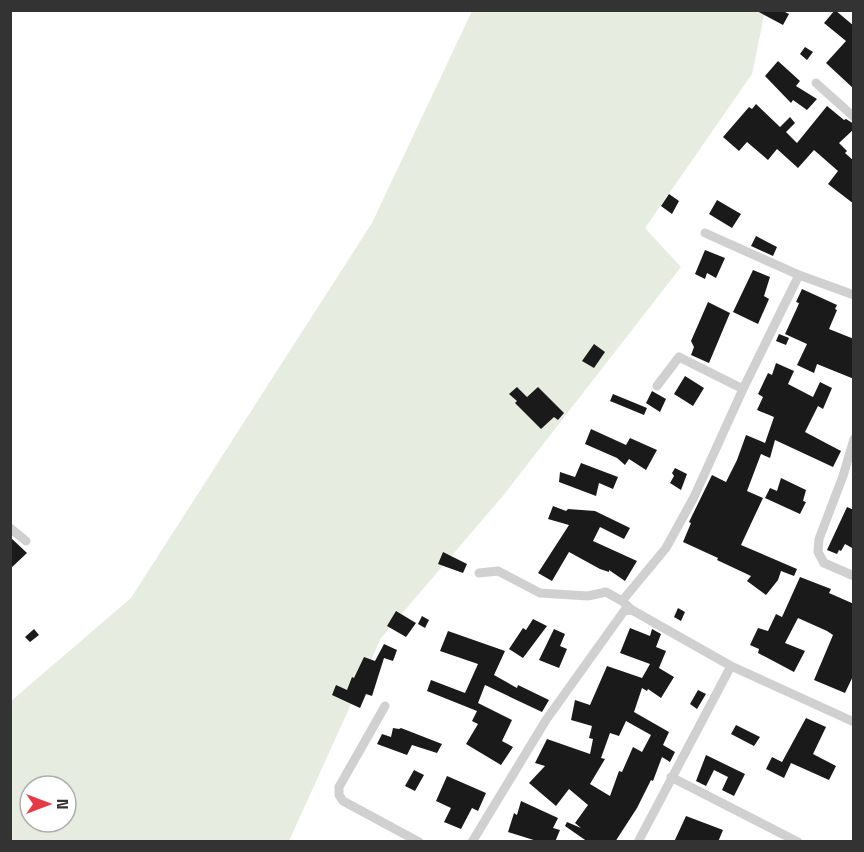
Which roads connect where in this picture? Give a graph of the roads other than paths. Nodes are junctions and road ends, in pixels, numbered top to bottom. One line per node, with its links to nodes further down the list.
1 (816, 83): 2 (street)
2 (854, 117)
3 (705, 233): 4 (street)
4 (799, 275): 5 (street); 7 (street)
5 (854, 295)
6 (657, 386): 7 (street)
7 (743, 389): 13 (street)
8 (854, 439): 12 (street)
9 (10, 528): 10 (street)
10 (26, 541)
11 (479, 573): 13 (street)
12 (854, 576)
13 (622, 601): 14 (street)
14 (632, 610): 15 (street); 20 (street)
15 (731, 666): 17 (street); 18 (street)
16 (385, 706): 19 (street)
17 (854, 722)
18 (671, 777): 21 (street); 22 (street)
19 (418, 842)
20 (472, 842)
21 (638, 842)
22 (798, 842)

